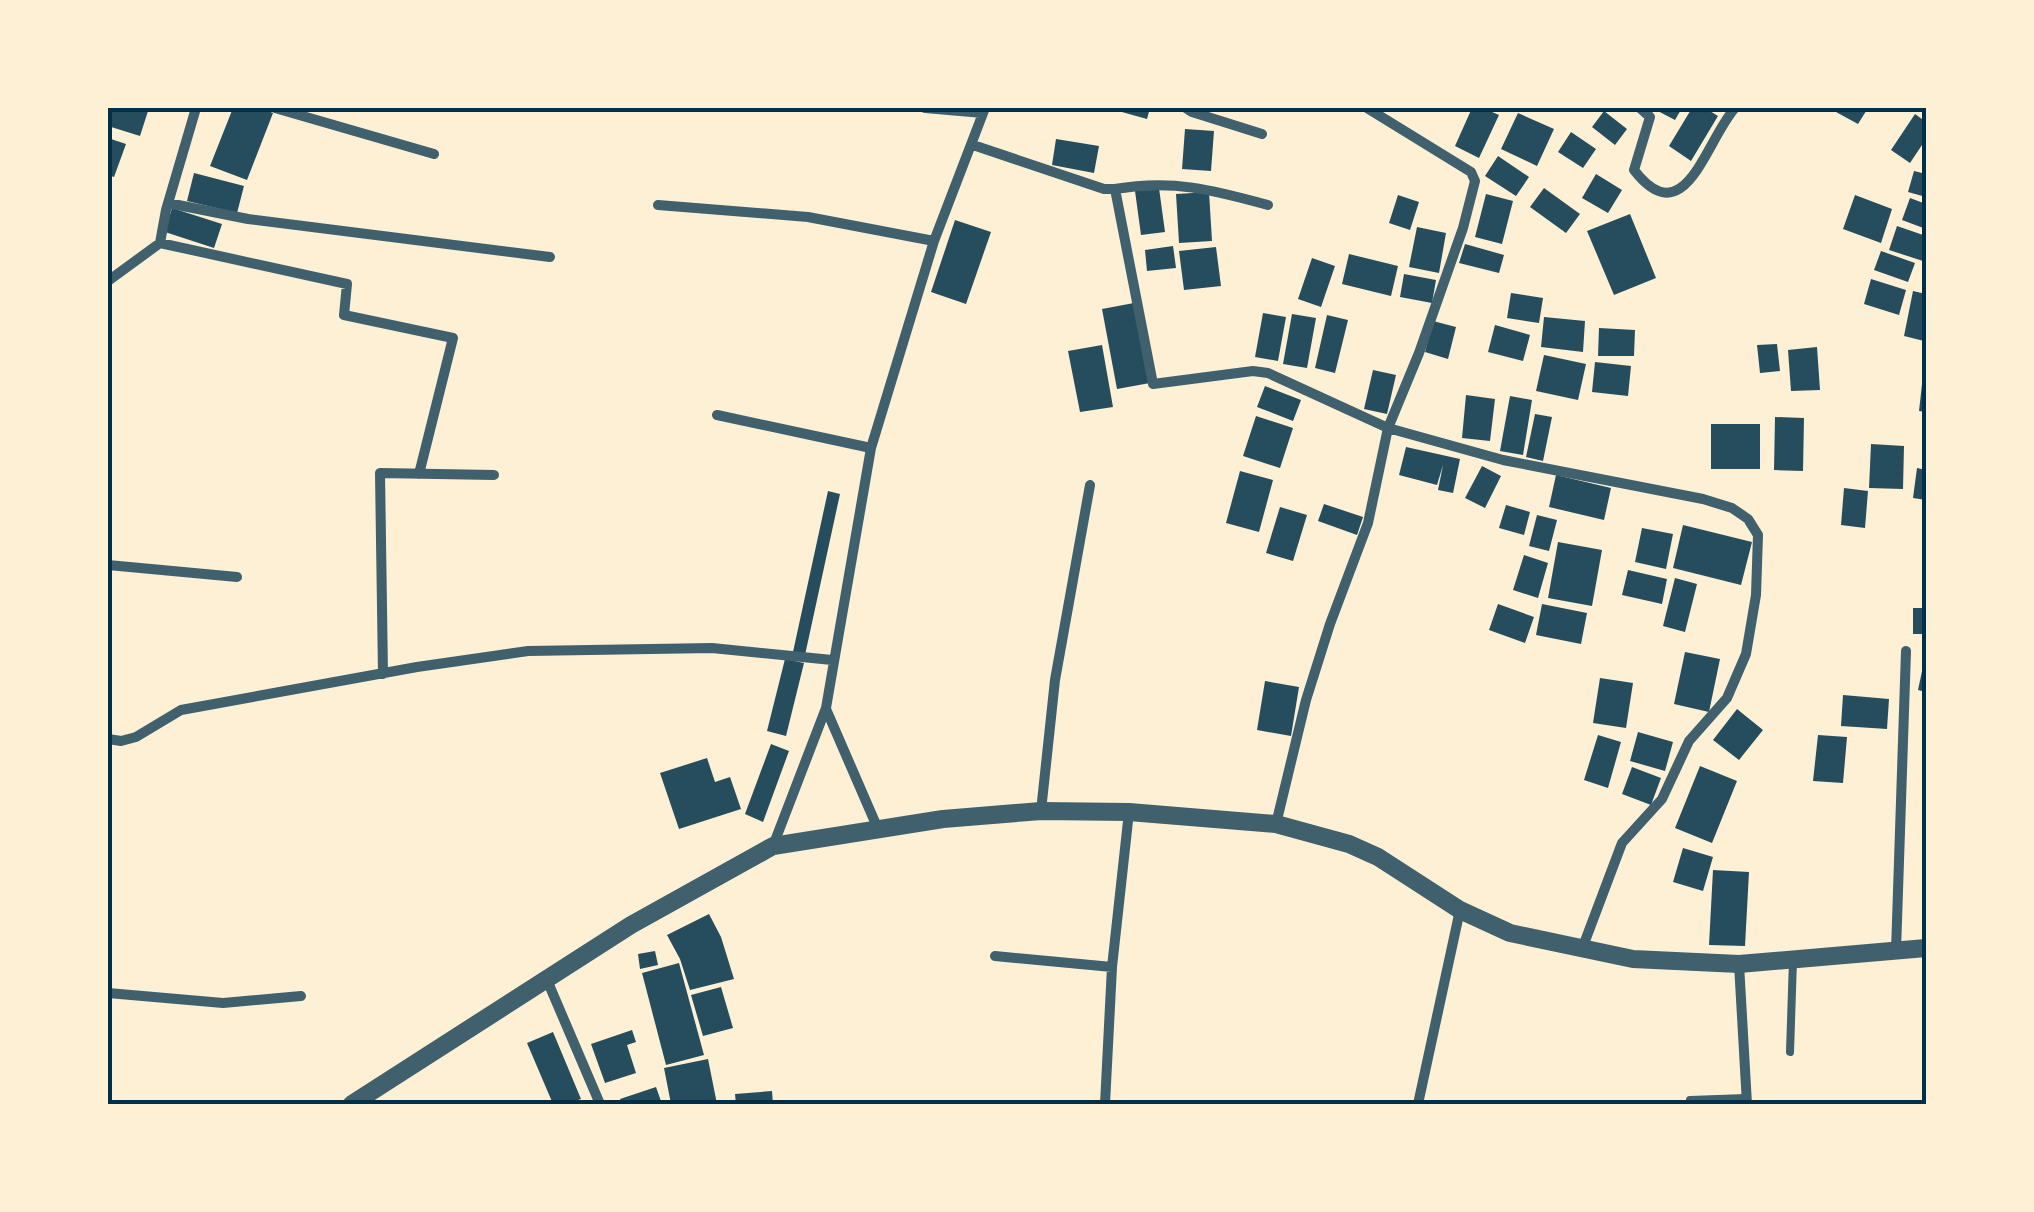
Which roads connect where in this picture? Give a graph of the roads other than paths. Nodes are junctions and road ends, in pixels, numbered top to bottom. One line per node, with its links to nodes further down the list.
1 (196, 108): 13 (street)
2 (275, 108): 11 (street)
3 (926, 108): 8 (street)
4 (1186, 108): 9 (street)
5 (1367, 108): 21 (street)
6 (1640, 108): 7 (street)
7 (1735, 108)
8 (984, 110): 10 (street)
9 (1262, 134)
10 (974, 145): 12 (street); 16 (street)
11 (434, 154)
12 (1115, 189): 15 (street); 21 (street)
13 (168, 203): 17 (street); 18 (street)
14 (658, 205): 16 (street)
15 (1268, 206)
16 (934, 241): 22 (street)
17 (160, 243): 19 (street); 23 (street)
18 (550, 257)
19 (108, 281)
20 (717, 415): 22 (street)
21 (1388, 428): 35 (street); 40 (street)
22 (872, 448): 29 (street)
23 (419, 474): 24 (street); 30 (street)
24 (494, 475)
25 (1090, 485): 33 (street)
26 (108, 566): 27 (street)
27 (237, 577)
28 (1906, 651): 41 (street)
29 (832, 660): 30 (street); 31 (street)
30 (383, 674): 32 (street)
31 (826, 708): 36 (street); 37 (street)
32 (108, 739)
33 (1041, 811): 34 (street); 36 (street)
34 (1129, 812): 35 (street); 45 (street)
35 (1276, 824): 38 (street)
36 (878, 829): 37 (street)
37 (773, 846): 46 (street)
38 (1460, 910): 40 (street); 55 (street)
39 (1926, 948): 41 (street)
40 (1582, 949): 44 (street)
41 (1896, 952): 43 (street)
42 (995, 956): 45 (street)
43 (1793, 960): 44 (street); 49 (lane)
44 (1739, 964): 51 (street)
45 (1112, 967): 54 (street)
46 (547, 980): 52 (street); 53 (street)
47 (108, 994): 48 (street)
48 (301, 996)
49 (1790, 1052)
50 (1690, 1100): 51 (lane)
51 (1746, 1101)
52 (352, 1104)
53 (600, 1104)
54 (1104, 1104)
55 (1418, 1104)

